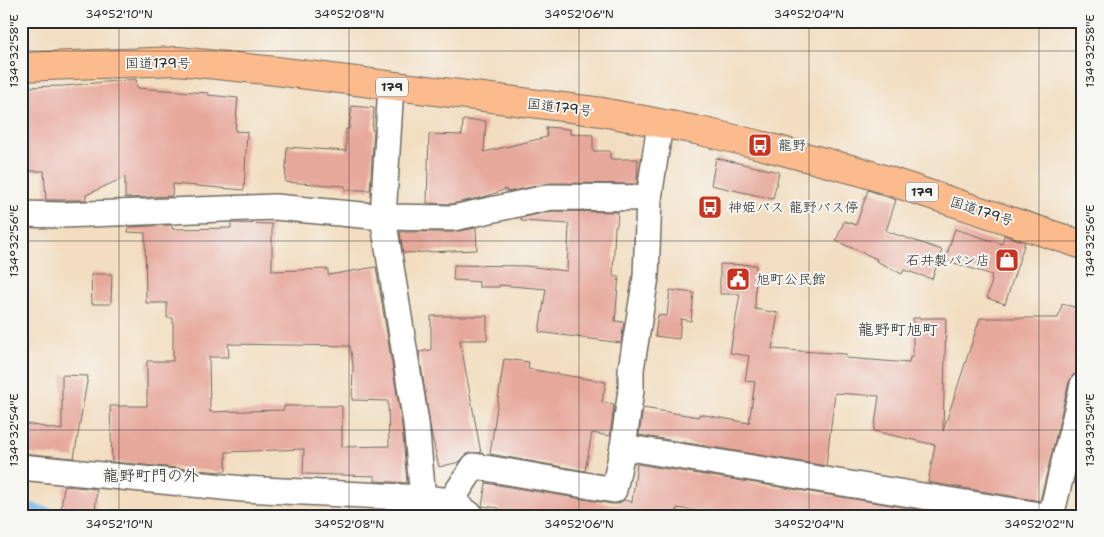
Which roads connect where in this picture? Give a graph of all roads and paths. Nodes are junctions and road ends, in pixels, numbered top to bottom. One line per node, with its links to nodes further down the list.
1 (21, 67): 2 (highway, 国道179号 / 179)
2 (391, 86): 3 (highway, 国道179号 / 179); 6 (street)
3 (660, 124): 4 (street); 7 (highway, 国道179号 / 179)
4 (649, 198): 6 (street); 9 (street)
5 (21, 214): 6 (street)
6 (384, 218): 11 (street)
7 (1083, 245)
8 (1083, 385): 15 (street)
9 (623, 448): 12 (street); 14 (street)
10 (21, 468): 11 (street)
11 (423, 498): 12 (street)
12 (451, 501): 13 (street)
13 (472, 516)
14 (1045, 516)
15 (1052, 516)

